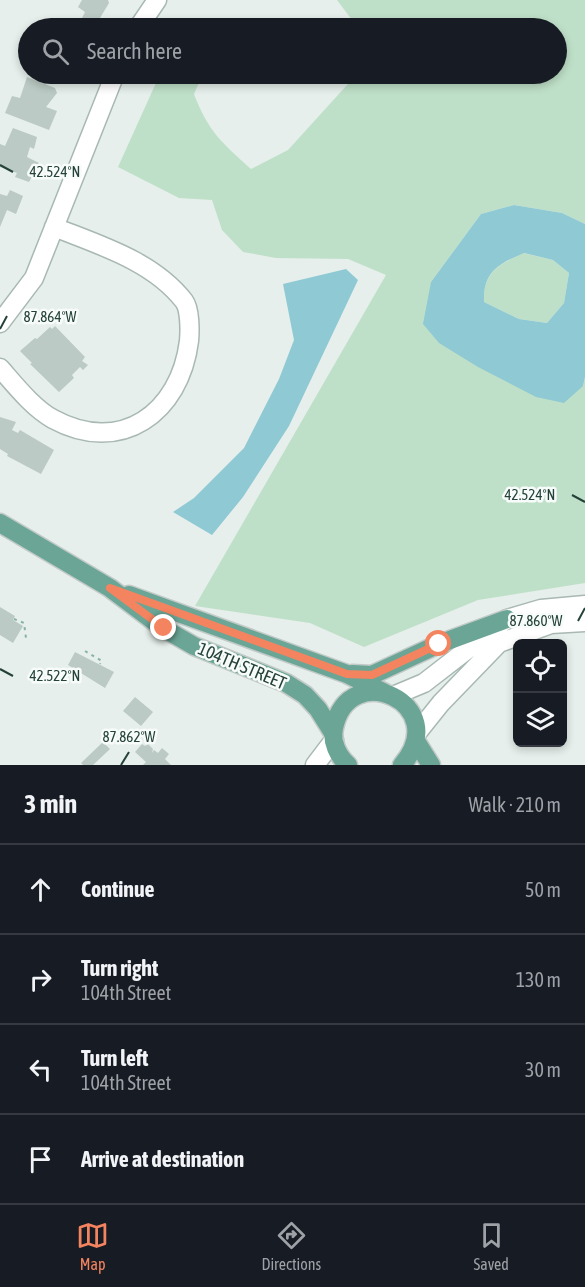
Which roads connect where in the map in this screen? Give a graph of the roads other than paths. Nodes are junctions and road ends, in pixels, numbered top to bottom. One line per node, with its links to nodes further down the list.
1 (157, 0): 2 (street)
2 (145, 18)
3 (111, 84): 4 (street)
4 (54, 227): 5 (street); 6 (street)
5 (0, 322)
6 (0, 368)
7 (0, 523): 8 (main road, 104TH STREET)
8 (110, 588): 12 (main road, 104TH STREET); 14 (main road, 104TH STREET)
9 (585, 605): 10 (street)
10 (507, 619): 12 (main road); 13 (street)
11 (585, 622): 15 (street)
12 (347, 674): 13 (main road, 104TH STREET)
13 (389, 694): 14 (main road); 15 (main road)
14 (333, 737): 16 (street); 17 (main road, 104TH STREET)
15 (416, 737): 18 (main road); 19 (main road)
16 (315, 765)
17 (348, 765)
18 (402, 765)
19 (431, 765)

